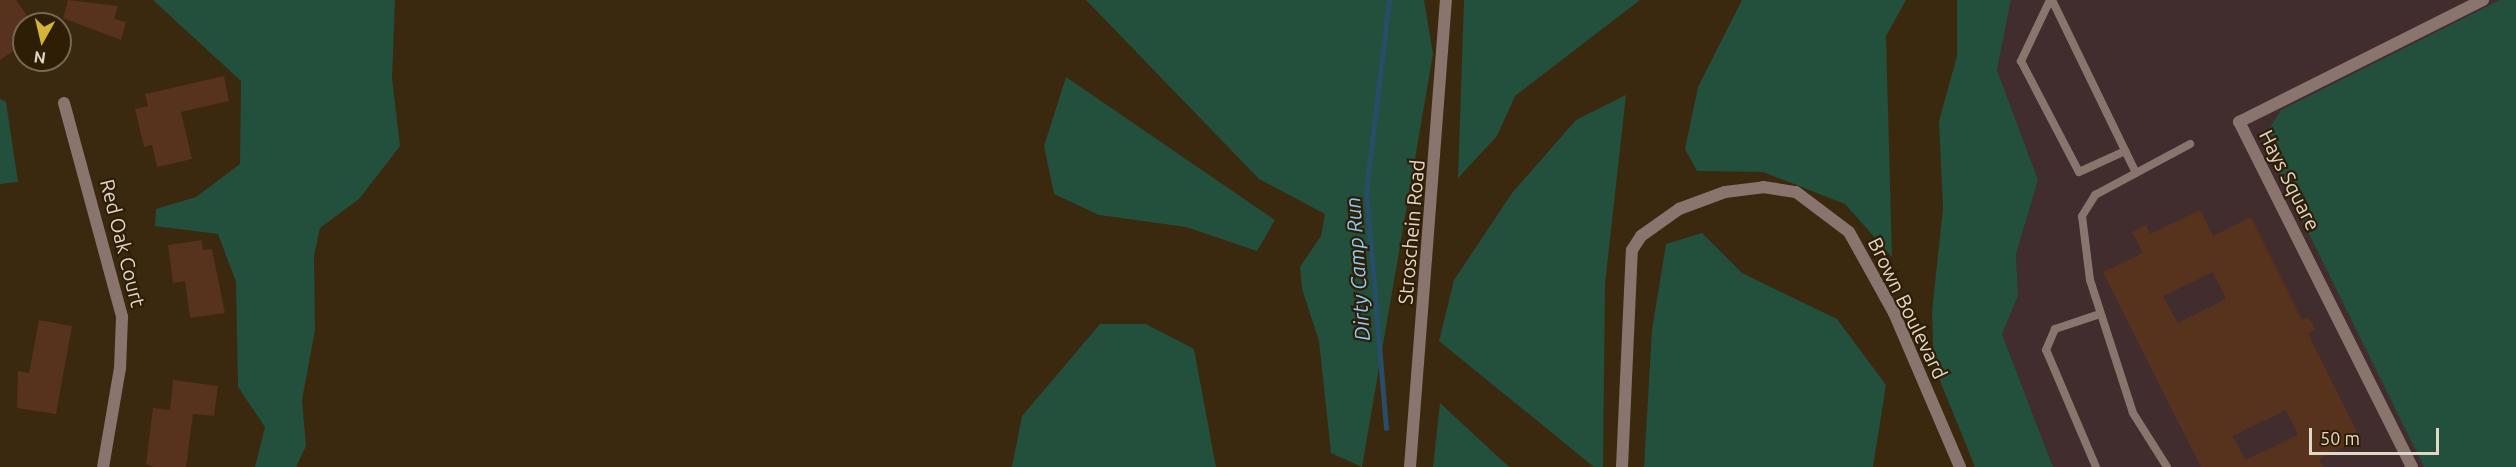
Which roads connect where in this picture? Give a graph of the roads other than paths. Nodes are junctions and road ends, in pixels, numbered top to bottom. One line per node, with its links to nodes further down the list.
1 (1446, 0): 10 (street, Stroschein Road)
2 (2051, 0): 6 (lane); 6 (lane)
3 (2484, 0): 15 (street, Hays Square)
4 (64, 102): 9 (street, Red Oak Court)
5 (2190, 144): 7 (lane)
6 (2125, 151): 7 (lane)
7 (2136, 173): 8 (lane)
8 (2100, 314): 13 (lane); 14 (lane)
9 (103, 467)
10 (1410, 467)
11 (1623, 467): 12 (street, Brown Boulevard)
12 (1960, 467)
13 (2096, 467)
14 (2167, 467)
15 (2412, 467)

